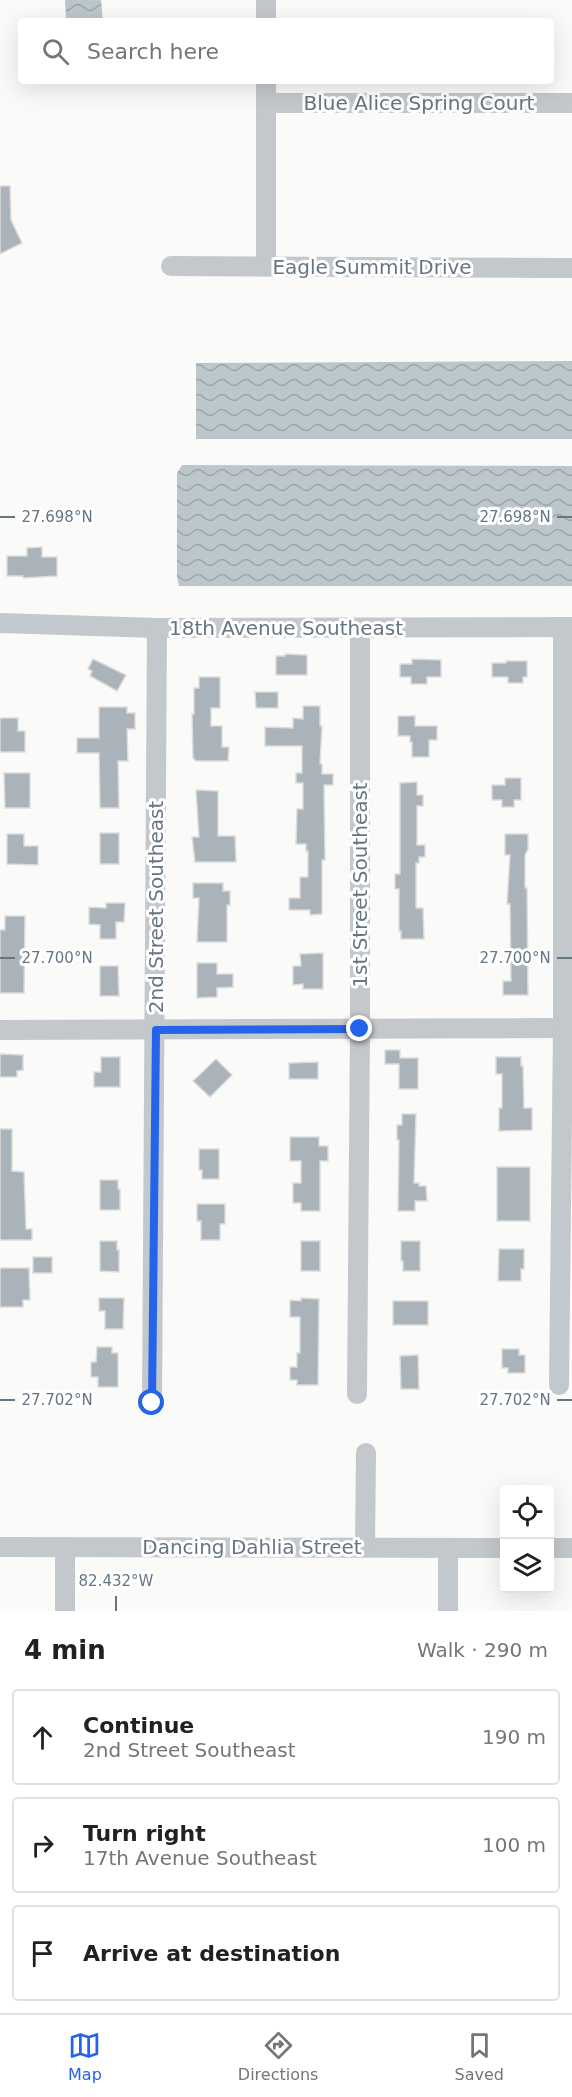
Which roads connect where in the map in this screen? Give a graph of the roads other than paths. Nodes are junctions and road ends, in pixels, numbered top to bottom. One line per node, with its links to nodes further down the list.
1 (266, 0): 2 (street)
2 (266, 18)
3 (266, 84): 4 (street)
4 (266, 103): 5 (street, Blue Alice Spring Court); 7 (street)
5 (572, 103)
6 (171, 266): 7 (street, Eagle Summit Drive)
7 (266, 266): 8 (street, Eagle Summit Drive)
8 (572, 268)
9 (0, 623): 11 (street, 18th Avenue Southeast)
10 (567, 627): 12 (street, 18th Avenue Southeast); 13 (street)
11 (157, 628): 12 (street, 18th Avenue Southeast); 16 (street, 2nd Street Southeast)
12 (360, 628): 14 (street, 1st Street Southeast)
13 (568, 1028): 14 (street); 17 (street)
14 (360, 1029): 16 (street); 18 (street, 1st Street Southeast)
15 (0, 1030): 16 (street)
16 (156, 1030): 19 (street, 2nd Street Southeast)
17 (559, 1385)
18 (357, 1394)
19 (152, 1403)
20 (366, 1453): 23 (street)
21 (0, 1546): 22 (street, Dancing Dahlia Street)
22 (64, 1546): 23 (street, Dancing Dahlia Street); 28 (street)
23 (365, 1547): 24 (street, Dancing Dahlia Street)
24 (448, 1548): 25 (street, Dancing Dahlia Street); 29 (street)
25 (500, 1548)
26 (554, 1548): 27 (street)
27 (572, 1548)
28 (65, 1611)
29 (448, 1611)

